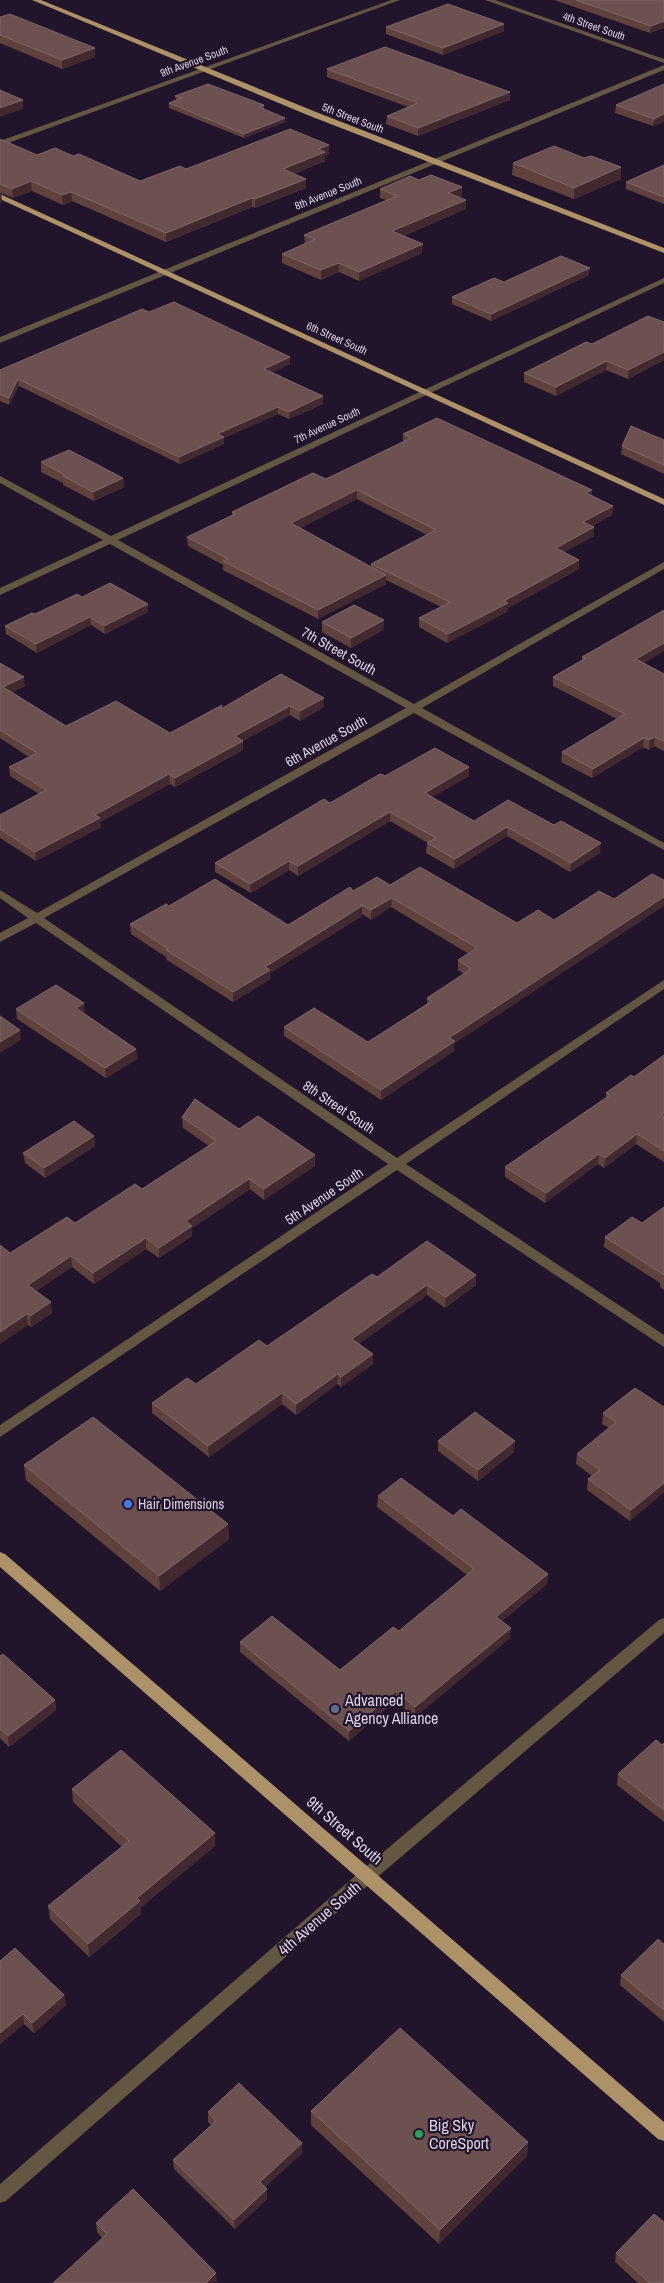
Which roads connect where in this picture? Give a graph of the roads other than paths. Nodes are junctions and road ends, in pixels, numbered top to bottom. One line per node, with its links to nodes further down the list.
1 (35, 0): 6 (main road, 5th Street South)
2 (397, 0): 6 (street, 9th Avenue South)
3 (488, 0): 4 (street, 4th Street South)
4 (664, 61)
5 (664, 67): 8 (street, 8th Avenue South)
6 (205, 69): 7 (street, 9th Avenue South); 8 (main road, 5th Street South)
7 (0, 144)
8 (434, 162): 10 (main road, 5th Street South); 11 (street, 8th Avenue South)
9 (0, 196): 11 (main road, 6th Street South)
10 (664, 251)
11 (165, 272): 13 (street, 8th Avenue South); 14 (main road, 6th Street South)
12 (664, 280): 14 (street, 7th Avenue South)
13 (0, 340)
14 (425, 391): 16 (main road, 6th Street South); 17 (street, 7th Avenue South)
15 (0, 479): 17 (street, 7th Street South)
16 (664, 502)
17 (109, 540): 19 (street, 7th Avenue South); 20 (street, 7th Street South)
18 (664, 565): 20 (street, 6th Avenue South)
19 (0, 592)
20 (413, 708): 21 (street, 7th Street South); 23 (street, 6th Avenue South)
21 (664, 847)
22 (0, 893): 23 (street, 8th Street South)
23 (36, 918): 24 (street, 6th Avenue South); 26 (street, 8th Street South)
24 (0, 938)
25 (664, 984): 26 (street, 5th Avenue South)
26 (398, 1165): 27 (street, 8th Street South); 28 (street, 5th Avenue South)
27 (664, 1342)
28 (0, 1432)
29 (0, 1558): 31 (main road, 9th Street South)
30 (664, 1624): 31 (street, 4th Avenue South)
31 (368, 1875): 32 (main road, 9th Street South); 33 (street, 4th Avenue South)
32 (664, 2133)
33 (0, 2195)

